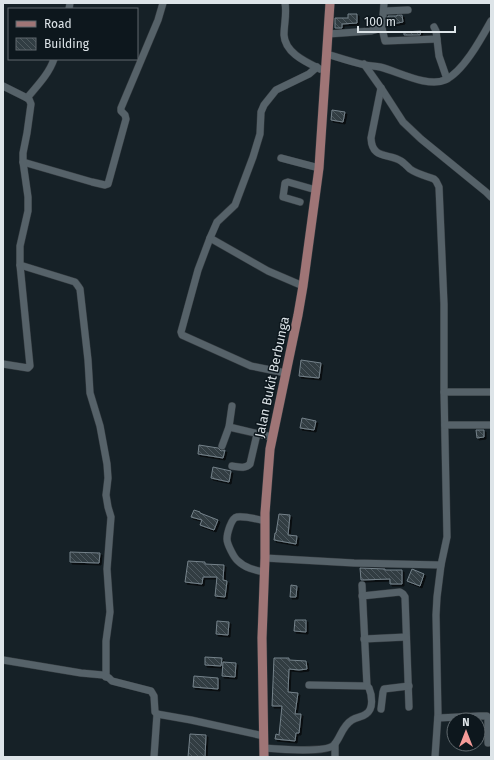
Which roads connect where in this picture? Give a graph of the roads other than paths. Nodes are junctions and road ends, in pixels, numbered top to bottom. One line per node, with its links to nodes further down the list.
1 (163, 3): 22 (street)
2 (285, 3): 15 (street)
3 (330, 3): 10 (main road, Jalan Bukit Berbunga)
4 (384, 3): 6 (street)
5 (408, 10): 6 (street)
6 (384, 11): 9 (street)
7 (491, 21): 17 (street)
8 (434, 27): 11 (street)
9 (382, 28): 10 (street); 11 (street)
10 (328, 34): 12 (main road, Jalan Bukit Berbunga)
11 (437, 39): 17 (street)
12 (327, 54): 14 (street); 16 (main road, Jalan Bukit Berbunga)
13 (54, 60): 20 (street)
14 (364, 64): 17 (street); 19 (street)
15 (317, 67): 16 (street); 27 (street)
16 (326, 71): 23 (main road, Jalan Bukit Berbunga)
17 (447, 79)
18 (3, 86): 20 (street)
19 (381, 88): 25 (street); 32 (street)
20 (27, 98): 22 (street)
21 (281, 158): 23 (street)
22 (23, 162): 28 (street)
23 (319, 168): 24 (main road, Jalan Bukit Berbunga)
24 (316, 190): 26 (street); 29 (main road, Jalan Bukit Berbunga)
25 (491, 197)
26 (300, 202)
27 (210, 238): 29 (street); 31 (street)
28 (20, 265): 30 (street); 51 (street)
29 (303, 286): 31 (main road, Jalan Bukit Berbunga)
30 (3, 364)
31 (286, 373): 39 (main road, Jalan Bukit Berbunga)
32 (444, 392): 33 (street); 35 (street)
33 (491, 392)
34 (232, 406): 37 (street)
35 (445, 425): 36 (street); 44 (street)
36 (491, 425)
37 (229, 427): 38 (street); 40 (street)
38 (258, 434): 39 (street); 41 (street)
39 (272, 437): 42 (main road, Jalan Bukit Berbunga)
40 (222, 446)
41 (232, 466)
42 (265, 521): 43 (main road, Jalan Bukit Berbunga); 45 (street)
43 (265, 558): 44 (street); 45 (main road, Jalan Bukit Berbunga)
44 (441, 565): 58 (street)
45 (264, 572): 59 (main road, Jalan Bukit Berbunga)
46 (362, 585): 47 (street)
47 (362, 596): 48 (street); 49 (street)
48 (406, 636): 49 (street); 54 (street)
49 (364, 639): 53 (street)
50 (3, 660): 51 (street)
51 (106, 677): 57 (street)
52 (309, 685): 53 (street)
53 (367, 686): 61 (street)
54 (409, 686): 55 (street); 56 (street)
55 (409, 706)
56 (381, 709)
57 (157, 714): 59 (street); 64 (street)
58 (438, 718): 60 (street); 66 (street)
59 (264, 736): 62 (main road, Jalan Bukit Berbunga)
60 (488, 742)
61 (335, 744): 63 (street); 65 (street)
62 (264, 753): 63 (street)
63 (285, 753)
64 (154, 757)
65 (335, 757)
66 (435, 757)

